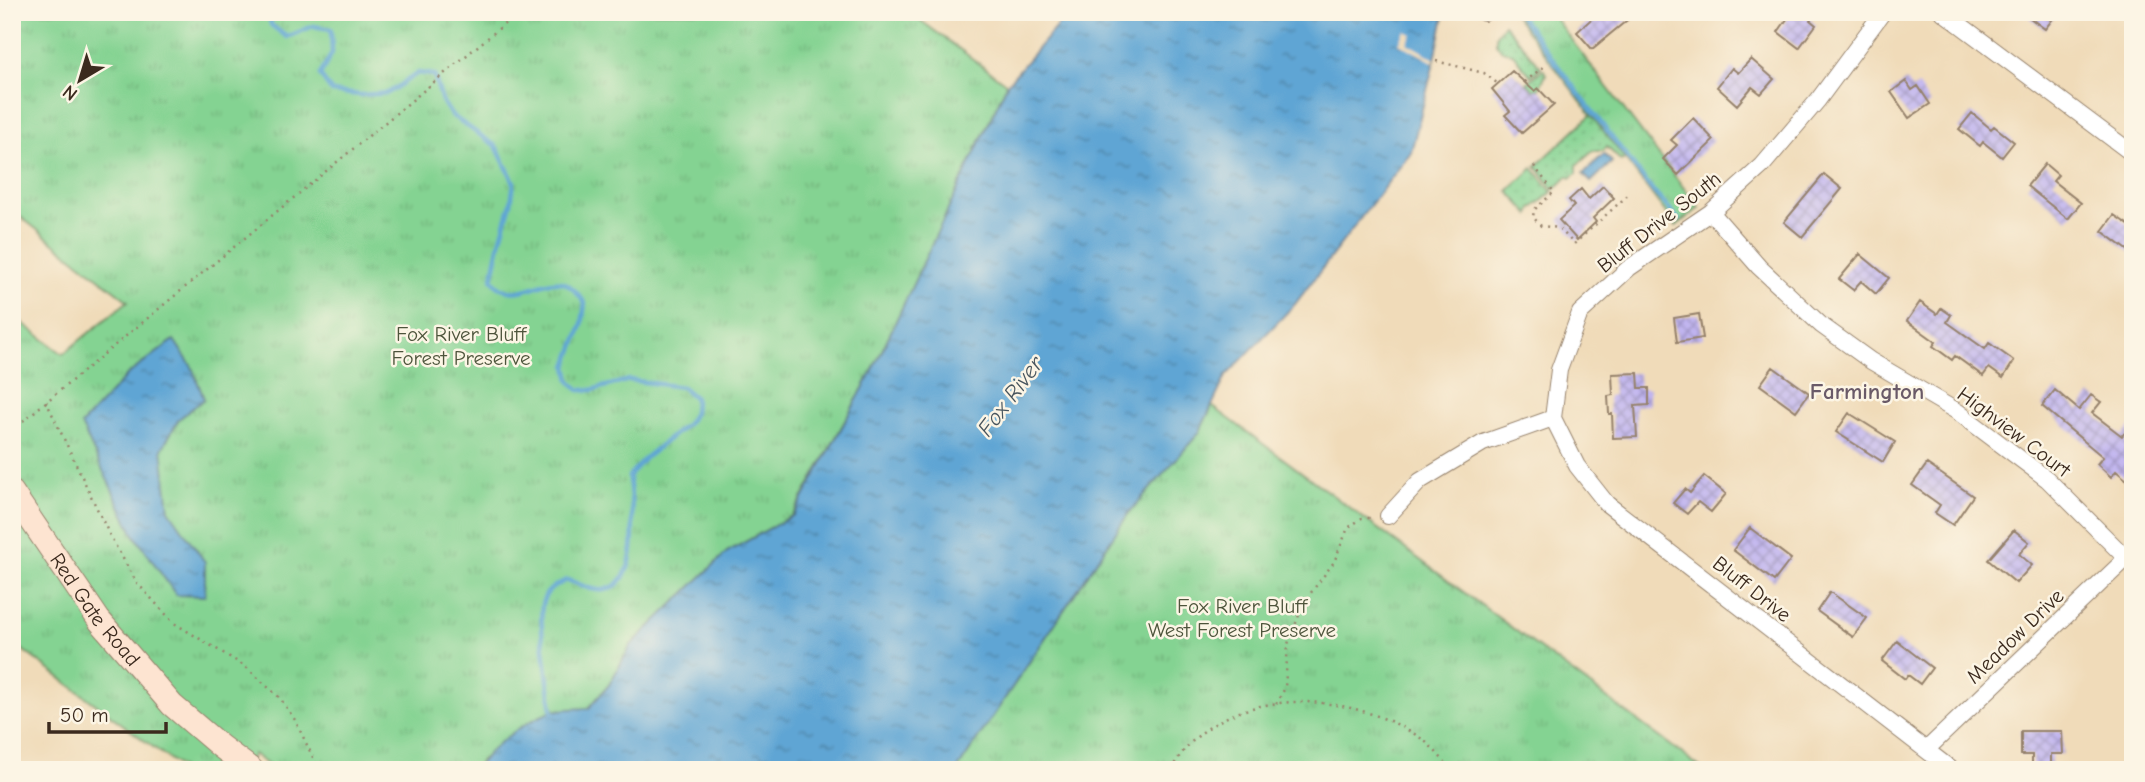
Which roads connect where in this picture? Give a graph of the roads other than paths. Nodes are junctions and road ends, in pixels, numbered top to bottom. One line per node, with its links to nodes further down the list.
1 (1883, 12): 4 (street, Bluff Drive South)
2 (1943, 12): 3 (street)
3 (2133, 154)
4 (1711, 212): 5 (street, Bluff Drive South); 8 (street, Highview Court)
5 (1553, 418): 7 (street); 9 (street, Bluff Drive)
6 (14, 495): 10 (main road, Red Gate Road)
7 (1388, 516)
8 (2129, 555): 9 (street, Meadow Drive)
9 (1926, 750): 11 (street, Bluff Drive)
10 (252, 770)
11 (1952, 770)

